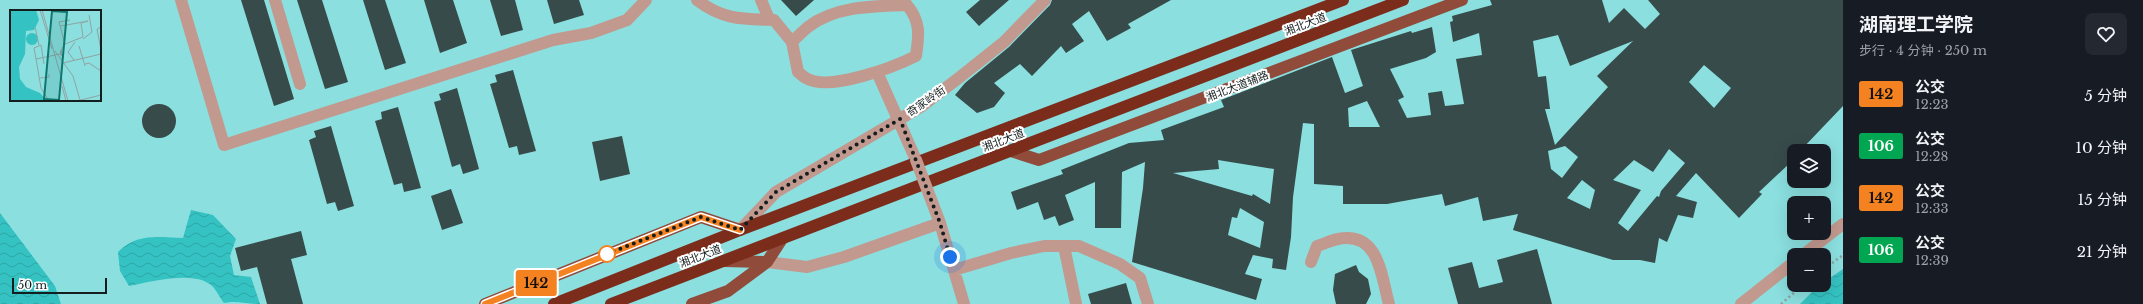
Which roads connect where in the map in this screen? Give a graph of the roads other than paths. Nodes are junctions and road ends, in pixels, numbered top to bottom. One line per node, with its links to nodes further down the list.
1 (181, 0): 3 (street)
2 (275, 0): 13 (street)
3 (646, 0)
4 (697, 0): 10 (street)
5 (761, 0): 10 (street)
6 (1045, 0): 14 (street, 奇家岭街)
7 (1343, 0): 18 (highway, 湘北大道)
8 (1403, 0): 15 (highway, 湘北大道)
9 (1462, 0): 15 (main road, 湘北大道辅路)
10 (769, 19): 11 (street)
11 (792, 42): 12 (street); 12 (street)
12 (877, 72): 14 (street)
13 (300, 84)
14 (900, 119): 16 (street, bridge); 18 (street, 奇家岭街)
15 (1011, 151): 19 (highway, 湘北大道)
16 (940, 223): 23 (street); 26 (street)
17 (1843, 224): 21 (street)
18 (740, 230): 27 (main road); 28 (highway, 湘北大道)
19 (782, 239): 22 (highway, 湘北大道); 23 (main road)
20 (1064, 246): 26 (street); 32 (street); 33 (street)
21 (1812, 248)
22 (724, 261): 23 (main road); 29 (highway, 湘北大道)
23 (768, 262): 30 (main road)
24 (1311, 262): 34 (street)
25 (1787, 268): 35 (street)
26 (954, 270): 31 (street)
27 (485, 304)
28 (554, 304)
29 (611, 304)
30 (692, 304)
31 (964, 304)
32 (1076, 304)
33 (1148, 304)
34 (1389, 304)
35 (1741, 304)

